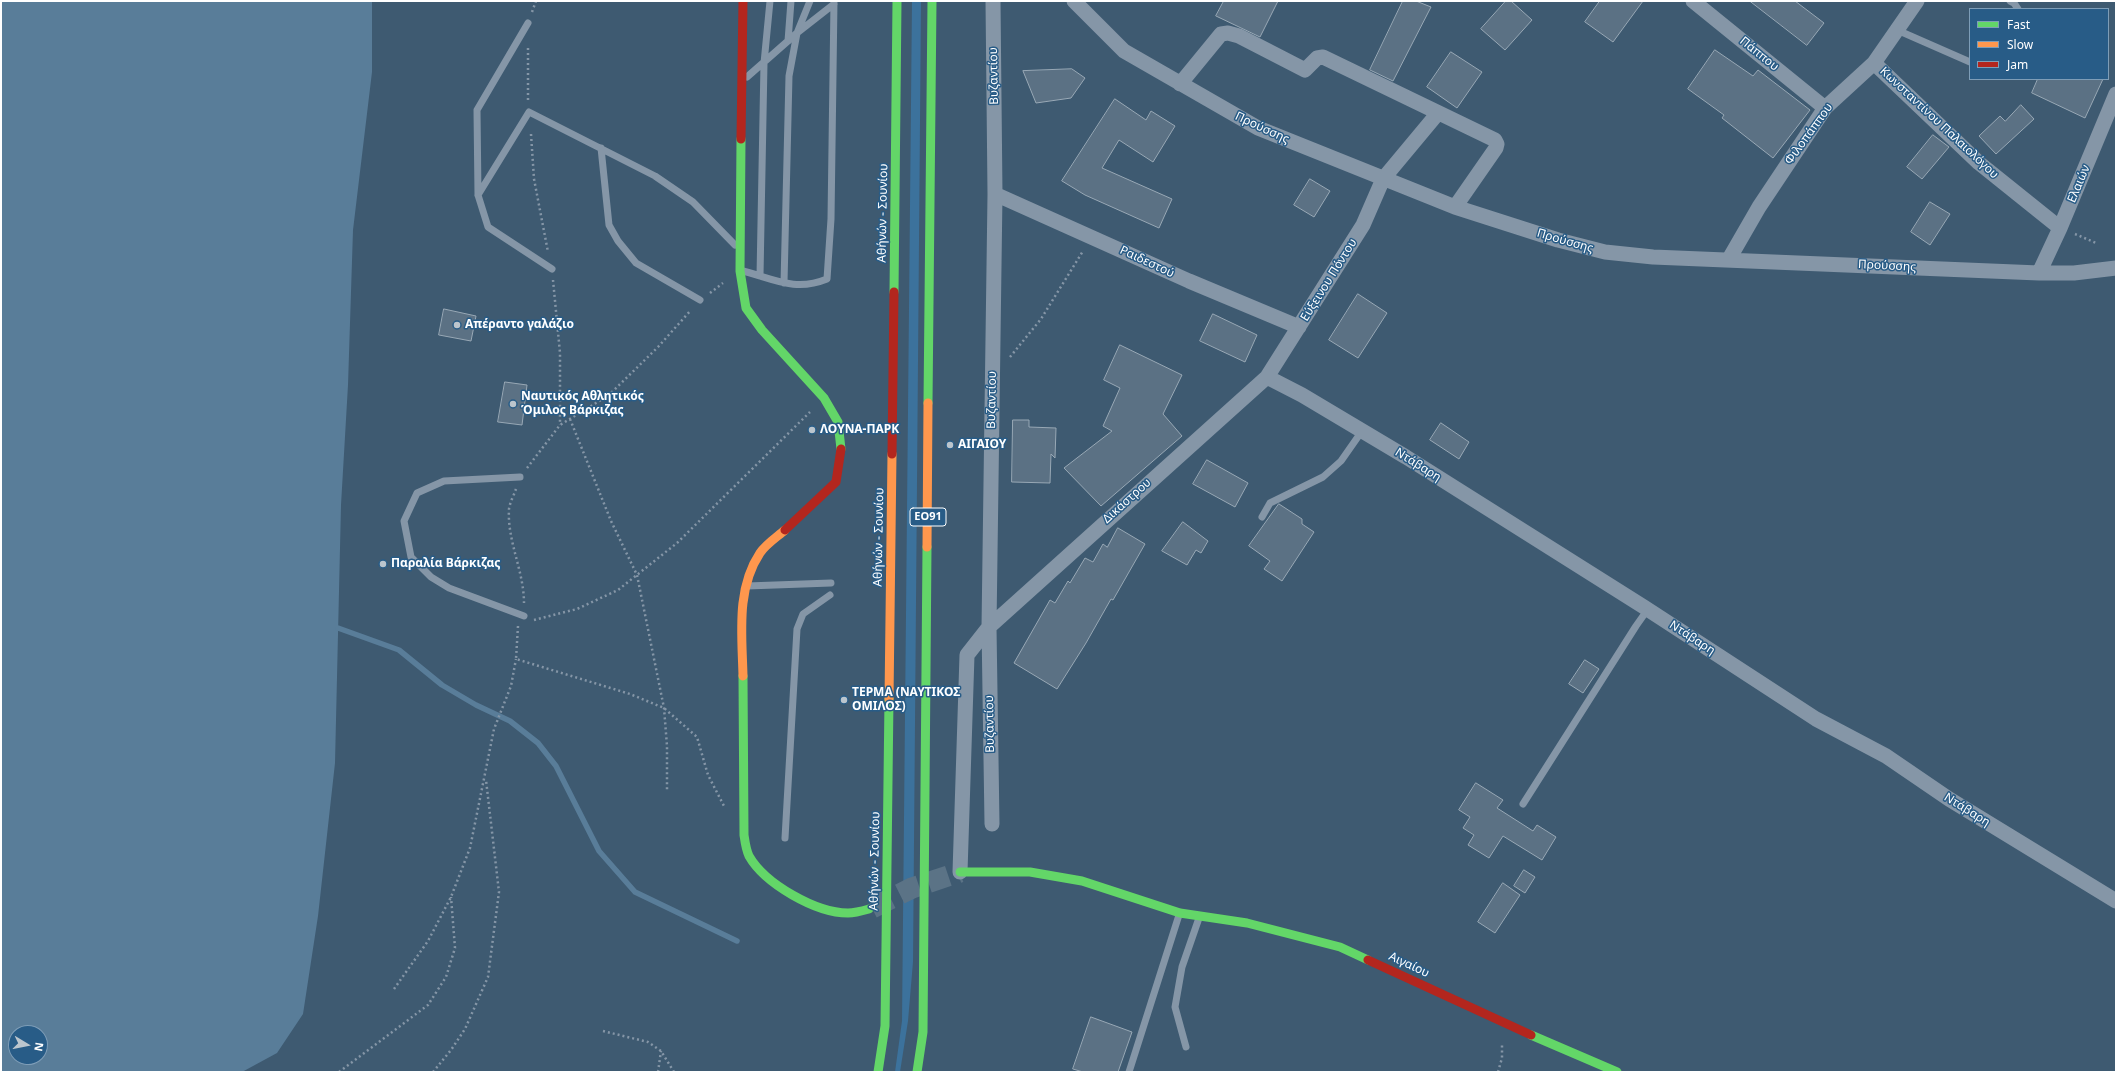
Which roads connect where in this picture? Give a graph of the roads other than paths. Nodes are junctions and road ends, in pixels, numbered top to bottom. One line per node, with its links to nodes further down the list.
1 (743, 1): 19 (main road)
2 (770, 1): 17 (lane)
3 (791, 1): 15 (lane)
4 (810, 1): 14 (lane)
5 (897, 1): 59 (main road, Αθήνών - Σουνίου)
6 (932, 1): 60 (main road, ΕΟ91)
7 (993, 1): 26 (street, Βυζαντίου)
8 (1074, 1): 20 (street, Προύσσης)
9 (1693, 1): 22 (street, Πάππου)
10 (1917, 1): 13 (street, Φιλοπάππου)
11 (834, 2): 14 (lane); 37 (lane)
12 (528, 23): 27 (lane)
13 (1897, 30): 16 (lane); 18 (street, Φιλοπάππου)
14 (797, 33): 15 (lane); 37 (lane)
15 (788, 41): 17 (lane)
16 (1969, 62)
17 (764, 63): 19 (lane); 36 (lane)
18 (1874, 63): 22 (street, Φιλοπάππου); 29 (street, Κωνσταντίνου Παλαιολόγου)
19 (742, 81): 30 (main road)
20 (1180, 84): 23 (street); 25 (street, Προύσσης)
21 (2116, 94): 29 (street, Ελαιών)
22 (1825, 108): 31 (street, Φιλοπάππου)
23 (1438, 113): 25 (street, Εύξεινου Πόντου); 28 (street)
24 (601, 148): 27 (lane); 30 (lane); 38 (lane)
25 (1383, 178): 28 (street, Προύσσης); 39 (street, Εύξεινου Πόντου)
26 (995, 194): 39 (street, Ραιδεστού); 49 (street, Βυζαντίου)
27 (478, 195): 33 (lane)
28 (1455, 207): 31 (street, Προύσσης)
29 (2060, 228): 35 (street, Ελαιών)
30 (740, 250): 34 (main road)
31 (1729, 259): 35 (street, Προύσσης)
32 (2116, 268): 35 (street, Προύσσης)
33 (552, 269)
34 (740, 271): 36 (lane); 45 (main road)
35 (2039, 273)
36 (760, 276): 37 (lane)
37 (784, 283)
38 (700, 300)
39 (1299, 328): 40 (street, Εύξεινου Πόντου)
40 (1267, 377): 41 (street, Ντάβαρη); 49 (street, Δικάστρου)
41 (1362, 431): 43 (lane); 47 (street, Ντάβαρη)
42 (520, 477): 48 (lane)
43 (1262, 517)
44 (831, 583): 45 (lane)
45 (745, 586): 55 (main road)
46 (830, 596): 52 (lane)
47 (1648, 609): 50 (lane); 54 (street, Ντάβαρη)
48 (524, 616)
49 (989, 627): 51 (street, Βυζαντίου); 53 (street, Δικάστρου)
50 (1523, 804)
51 (992, 824)
52 (785, 838)
53 (960, 872): 56 (main road, Αιγαίου)
54 (2116, 901)
55 (869, 909)
56 (1180, 913): 57 (main road, Αιγαίου); 61 (lane)
57 (1200, 916): 58 (lane); 62 (main road, Αιγαίου)
58 (1186, 1047)
59 (878, 1072)
60 (917, 1072)
61 (1129, 1072)
62 (1617, 1072)

